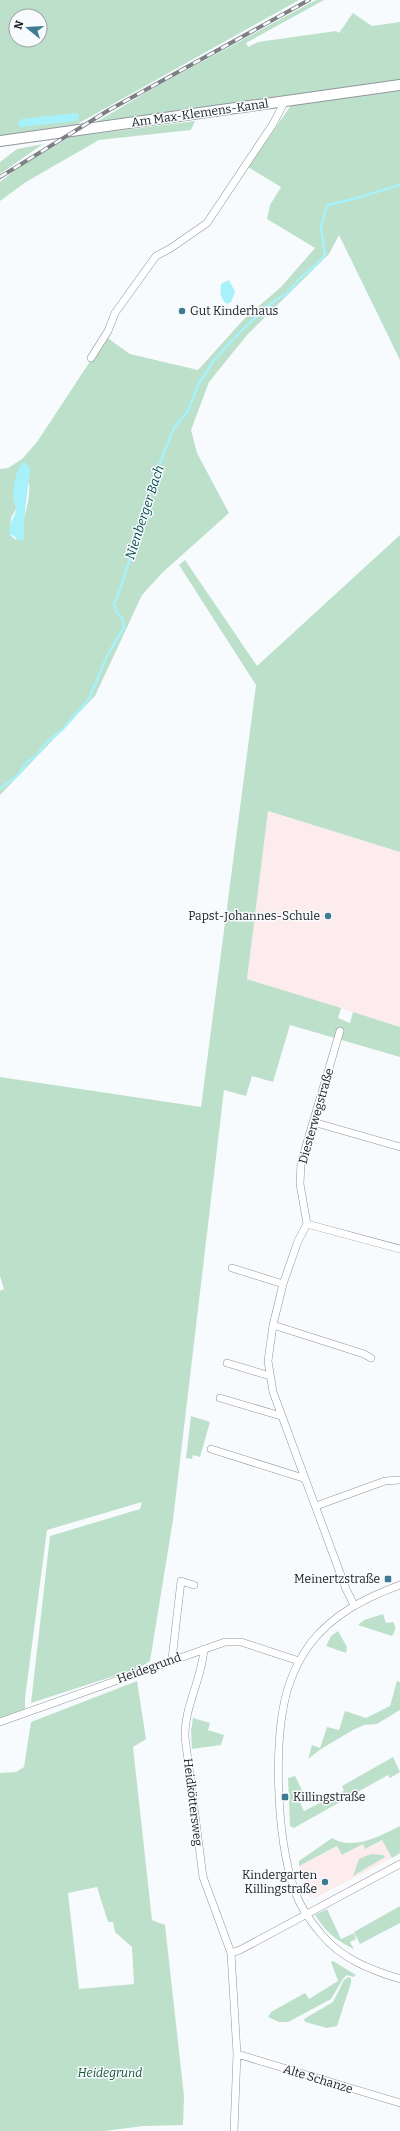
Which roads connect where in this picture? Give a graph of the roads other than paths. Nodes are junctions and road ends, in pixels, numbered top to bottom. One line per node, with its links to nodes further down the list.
1 (400, 85): 2 (main road, Am Max-Klemens-Kanal)
2 (285, 101): 3 (main road, Am Max-Klemens-Kanal); 4 (street)
3 (0, 141)
4 (91, 358)
5 (340, 1031): 6 (street, Diesterwegstraße)
6 (313, 1122): 7 (street); 8 (street, Diesterwegstraße)
7 (400, 1147)
8 (306, 1224): 9 (street); 11 (street)
9 (400, 1249)
10 (232, 1268): 11 (street)
11 (283, 1284): 12 (street)
12 (273, 1326): 13 (street); 15 (street)
13 (371, 1358)
14 (227, 1363): 15 (street)
15 (270, 1376): 17 (street)
16 (220, 1398): 17 (street)
17 (281, 1416): 19 (street)
18 (211, 1449): 19 (street)
19 (303, 1478): 21 (street)
20 (400, 1480): 21 (street)
21 (316, 1506): 24 (street)
22 (194, 1585): 26 (street)
23 (400, 1585): 24 (street)
24 (354, 1605): 27 (street)
25 (204, 1649): 26 (street, Heidegrund); 27 (street, Heidegrund); 31 (street, Heidköttersweg)
26 (172, 1659): 28 (street, Heidegrund)
27 (299, 1661): 30 (street)
28 (0, 1722)
29 (400, 1864): 30 (street)
30 (306, 1914): 31 (street); 32 (street)
31 (232, 1953): 33 (street, Heidköttersweg)
32 (400, 1979)
33 (236, 2054): 34 (street, Alte Schanze); 35 (street, Heidköttersweg)
34 (400, 2103)
35 (234, 2131)

